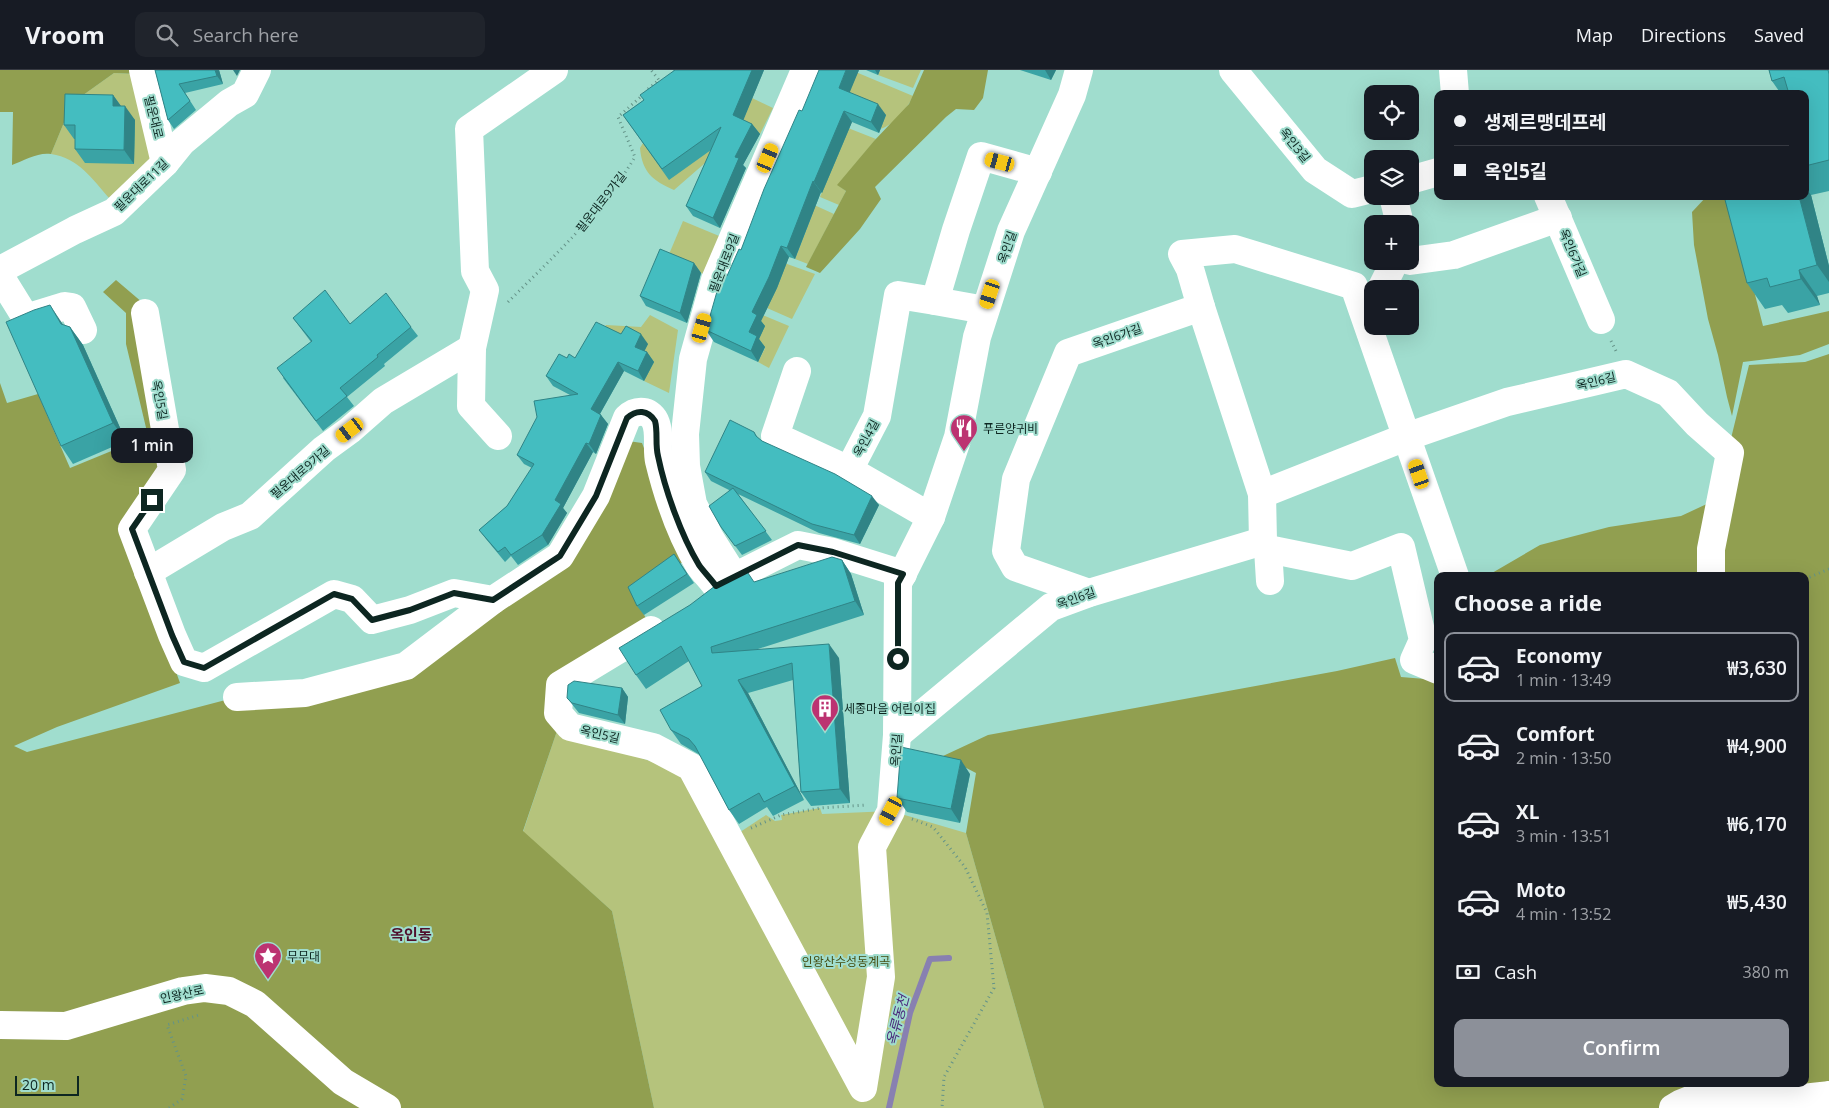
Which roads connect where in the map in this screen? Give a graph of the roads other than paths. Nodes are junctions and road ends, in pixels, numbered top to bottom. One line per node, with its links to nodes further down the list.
1 (143, 70): 9 (street, 필운대로)
2 (257, 70): 9 (street, 필운대로11길)
3 (554, 70): 24 (street)
4 (805, 70): 39 (street, 필운대로9길)
5 (1079, 70): 10 (street, 옥인길)
6 (1233, 70): 11 (street, 옥인3길)
7 (1453, 70): 8 (street)
8 (1455, 90)
9 (166, 163): 14 (street, 필운대로11길)
10 (1038, 172): 16 (street); 19 (street, 옥인길)
11 (1364, 191)
12 (1553, 207): 13 (street, 옥인6가길); 21 (street, 옥인6가길)
13 (1419, 260)
14 (0, 270)
15 (0, 276): 22 (street)
16 (935, 301): 19 (street, 옥인4길); 28 (street, 옥인4길)
17 (1364, 304): 18 (street)
18 (1201, 307): 29 (street); 40 (street, 옥인6가길)
19 (985, 310): 30 (street, 옥인길)
20 (145, 313): 34 (street, 옥인5길)
21 (1601, 320)
22 (83, 330)
23 (1376, 335): 27 (street)
24 (472, 348): 26 (street); 34 (street, 필운대로9가길)
25 (797, 372): 28 (street, 옥인4길)
26 (498, 436)
27 (1406, 437): 29 (street, 옥인6길); 31 (street); 36 (street, 옥인6길)
28 (849, 470): 30 (street)
29 (1262, 494): 32 (street)
30 (931, 517): 37 (street, 옥인길)
31 (1439, 531): 33 (street, 옥인6길); 35 (street)
32 (1266, 545): 33 (street, 옥인6길); 38 (street); 40 (street, 옥인6길)
33 (1401, 547): 43 (street)
34 (148, 572): 41 (street, 옥인5길)
35 (1454, 572)
36 (1711, 572)
37 (903, 574): 39 (street); 45 (street, 옥인길)
38 (1270, 581)
39 (716, 587): 41 (street)
40 (1089, 593): 45 (street, 옥인6길)
41 (493, 600): 44 (street)
42 (675, 615): 46 (street, 옥인5길)
43 (1434, 668)
44 (237, 696)
45 (898, 735): 46 (street, 옥인길)
46 (891, 808)
47 (0, 1025): 49 (street, 인왕산로)
48 (1829, 1096): 50 (street)
49 (387, 1108)
50 (1673, 1108)

